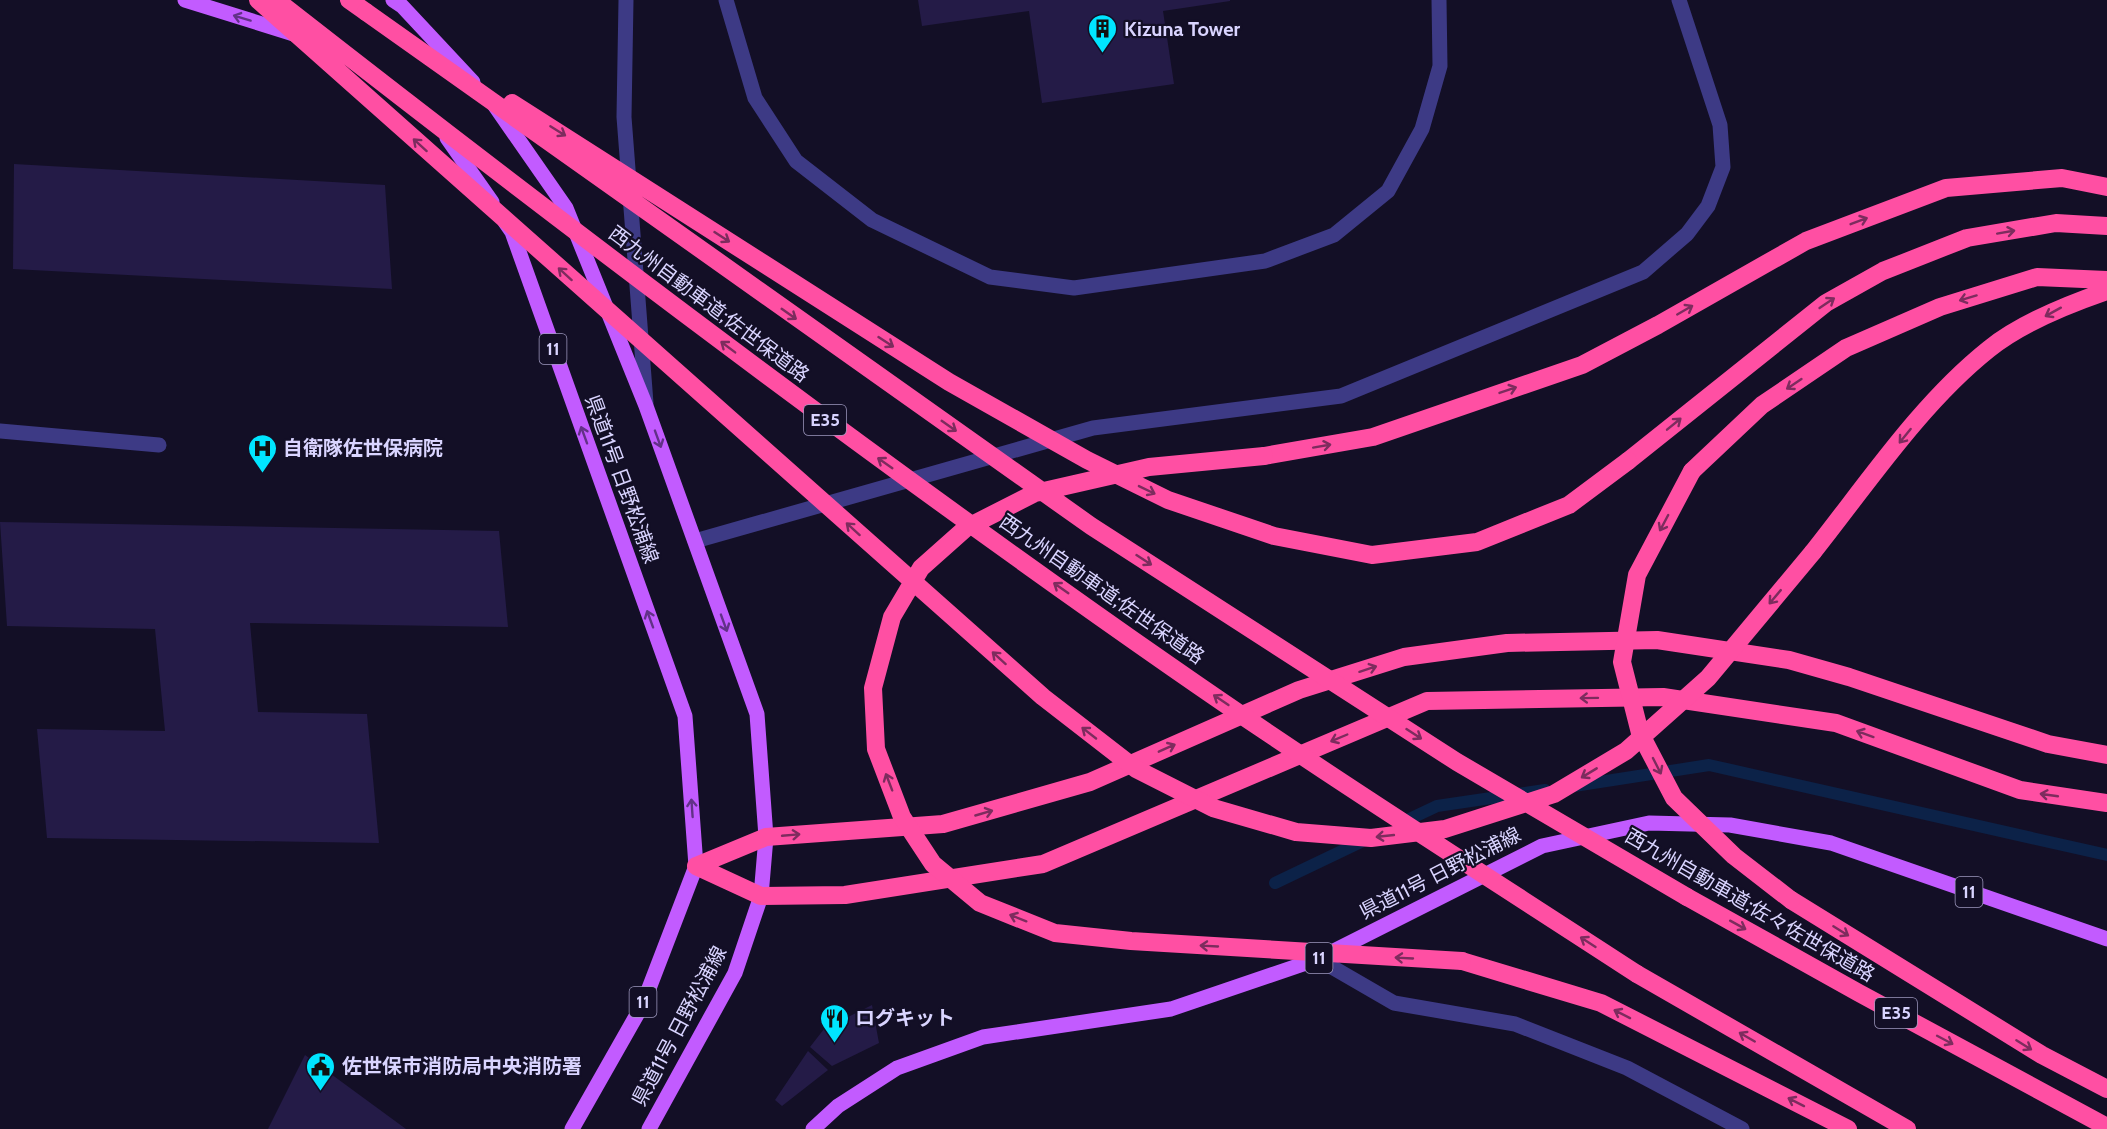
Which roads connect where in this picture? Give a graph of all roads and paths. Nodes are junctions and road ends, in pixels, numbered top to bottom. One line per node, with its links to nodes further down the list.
1 (185, 0): 23 (main road, 県道11号 日野松浦線 / 11, one-way to 1)
2 (258, 0): 14 (highway, one-way to 2, bridge)
3 (276, 0): 34 (highway, 西九州自動車道;佐世保道路 / E35, one-way to 3, bridge)
4 (349, 0): 10 (highway, 西九州自動車道;佐世保道路 / E35)
5 (393, 0): 15 (main road, 県道11号 日野松浦線)
6 (626, 0): 15 (street)
7 (726, 0): 8 (street)
8 (1439, 0)
9 (1679, 0): 18 (street)
10 (366, 12): 12 (highway, one-way to 12, bridge); 19 (highway, 西九州自動車道;佐世保道路 / E35, one-way to 19, bridge)
11 (2107, 187): 33 (highway, one-way to 11, bridge)
12 (2107, 226)
13 (2107, 280): 27 (highway, one-way to 27, bridge)
14 (2107, 291)
15 (646, 406): 18 (main road, 県道11号 日野松浦線, one-way to 18)
16 (0, 431): 17 (street)
17 (159, 445)
18 (695, 541): 22 (main road, 県道11号 日野松浦線, one-way to 22)
19 (1438, 750): 28 (highway, 西九州自動車道;佐々佐世保道路 / E35, one-way to 28, bridge)
20 (2107, 755): 22 (highway, one-way to 20)
21 (2107, 803): 24 (highway, one-way to 24)
22 (766, 837): 23 (highway); 24 (main road, 県道11号 日野松浦線)
23 (696, 866): 24 (highway); 29 (main road, 県道11号 日野松浦線 / 11)
24 (761, 896): 30 (main road, 県道11号 日野松浦線)
25 (2107, 939): 26 (main road, 県道11号 日野松浦線 / 11)
26 (1318, 959): 31 (main road, 県道11号 日野松浦線 / 11); 32 (street)
27 (2107, 1089)
28 (2107, 1126)
29 (572, 1129)
30 (649, 1129)
31 (813, 1129)
32 (1742, 1129)
33 (1848, 1129)
34 (1907, 1129)

